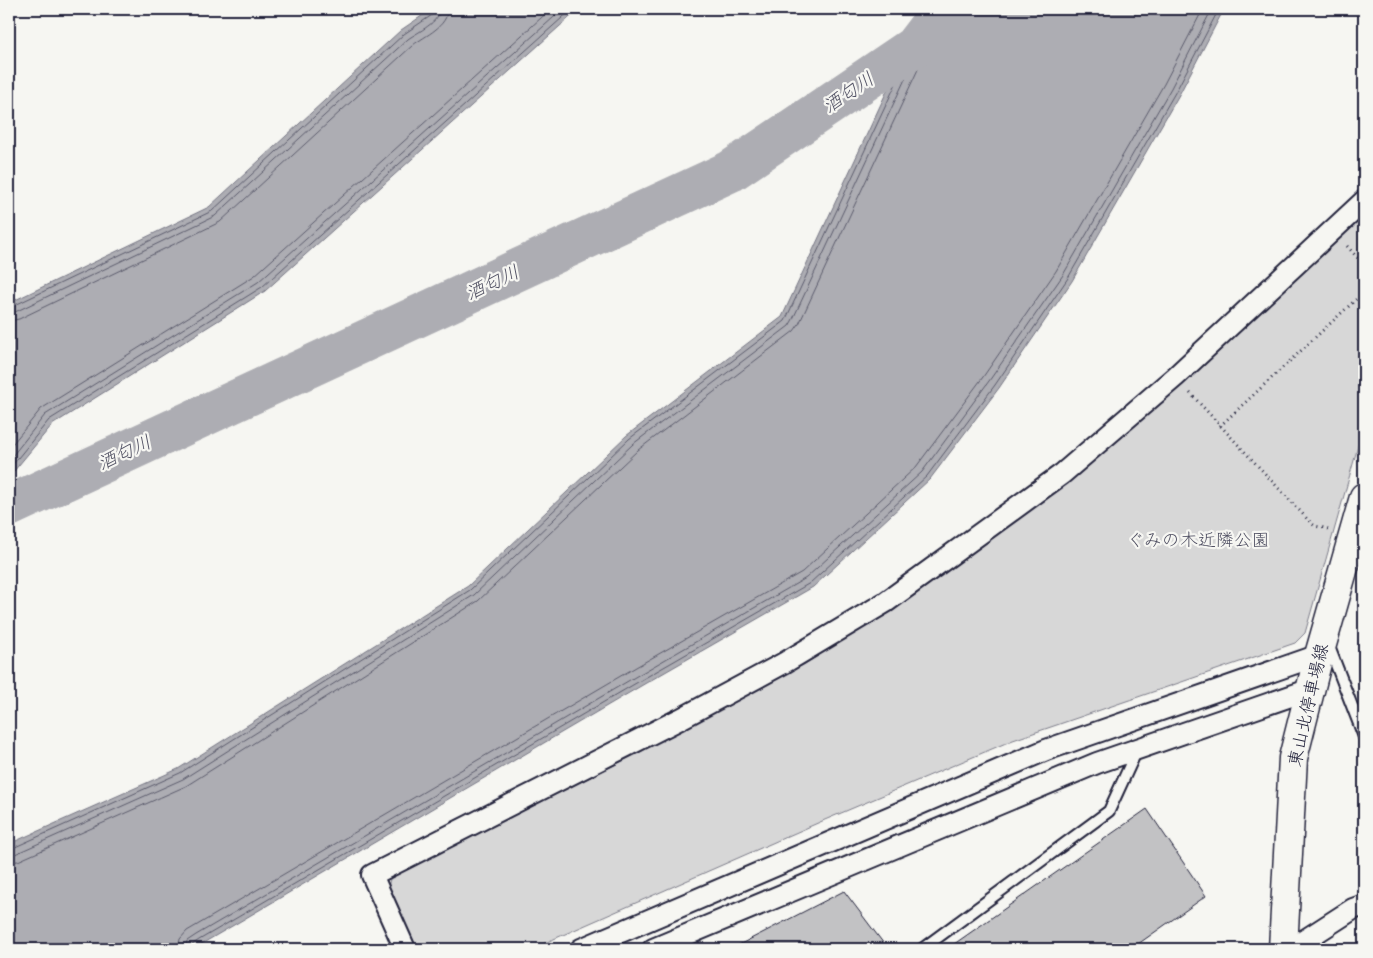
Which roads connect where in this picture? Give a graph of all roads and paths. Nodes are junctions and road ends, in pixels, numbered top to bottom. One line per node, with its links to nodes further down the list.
1 (1364, 201): 3 (street)
2 (1364, 292): 4 (path)
3 (1174, 377): 4 (path); 12 (street)
4 (1220, 426): 6 (path)
5 (1364, 497): 6 (main road, 東山北停車場線)
6 (1354, 535): 7 (main road, 東山北停車場線)
7 (1322, 646): 8 (main road, 東山北停車場線); 9 (lane); 13 (street)
8 (1311, 689): 10 (street); 16 (main road, 東山北停車場線)
9 (1364, 736)
10 (1137, 749): 14 (street); 15 (lane)
11 (1364, 905): 17 (street)
12 (405, 949)
13 (581, 949)
14 (653, 949)
15 (922, 949)
16 (1283, 949)
17 (1291, 949)

